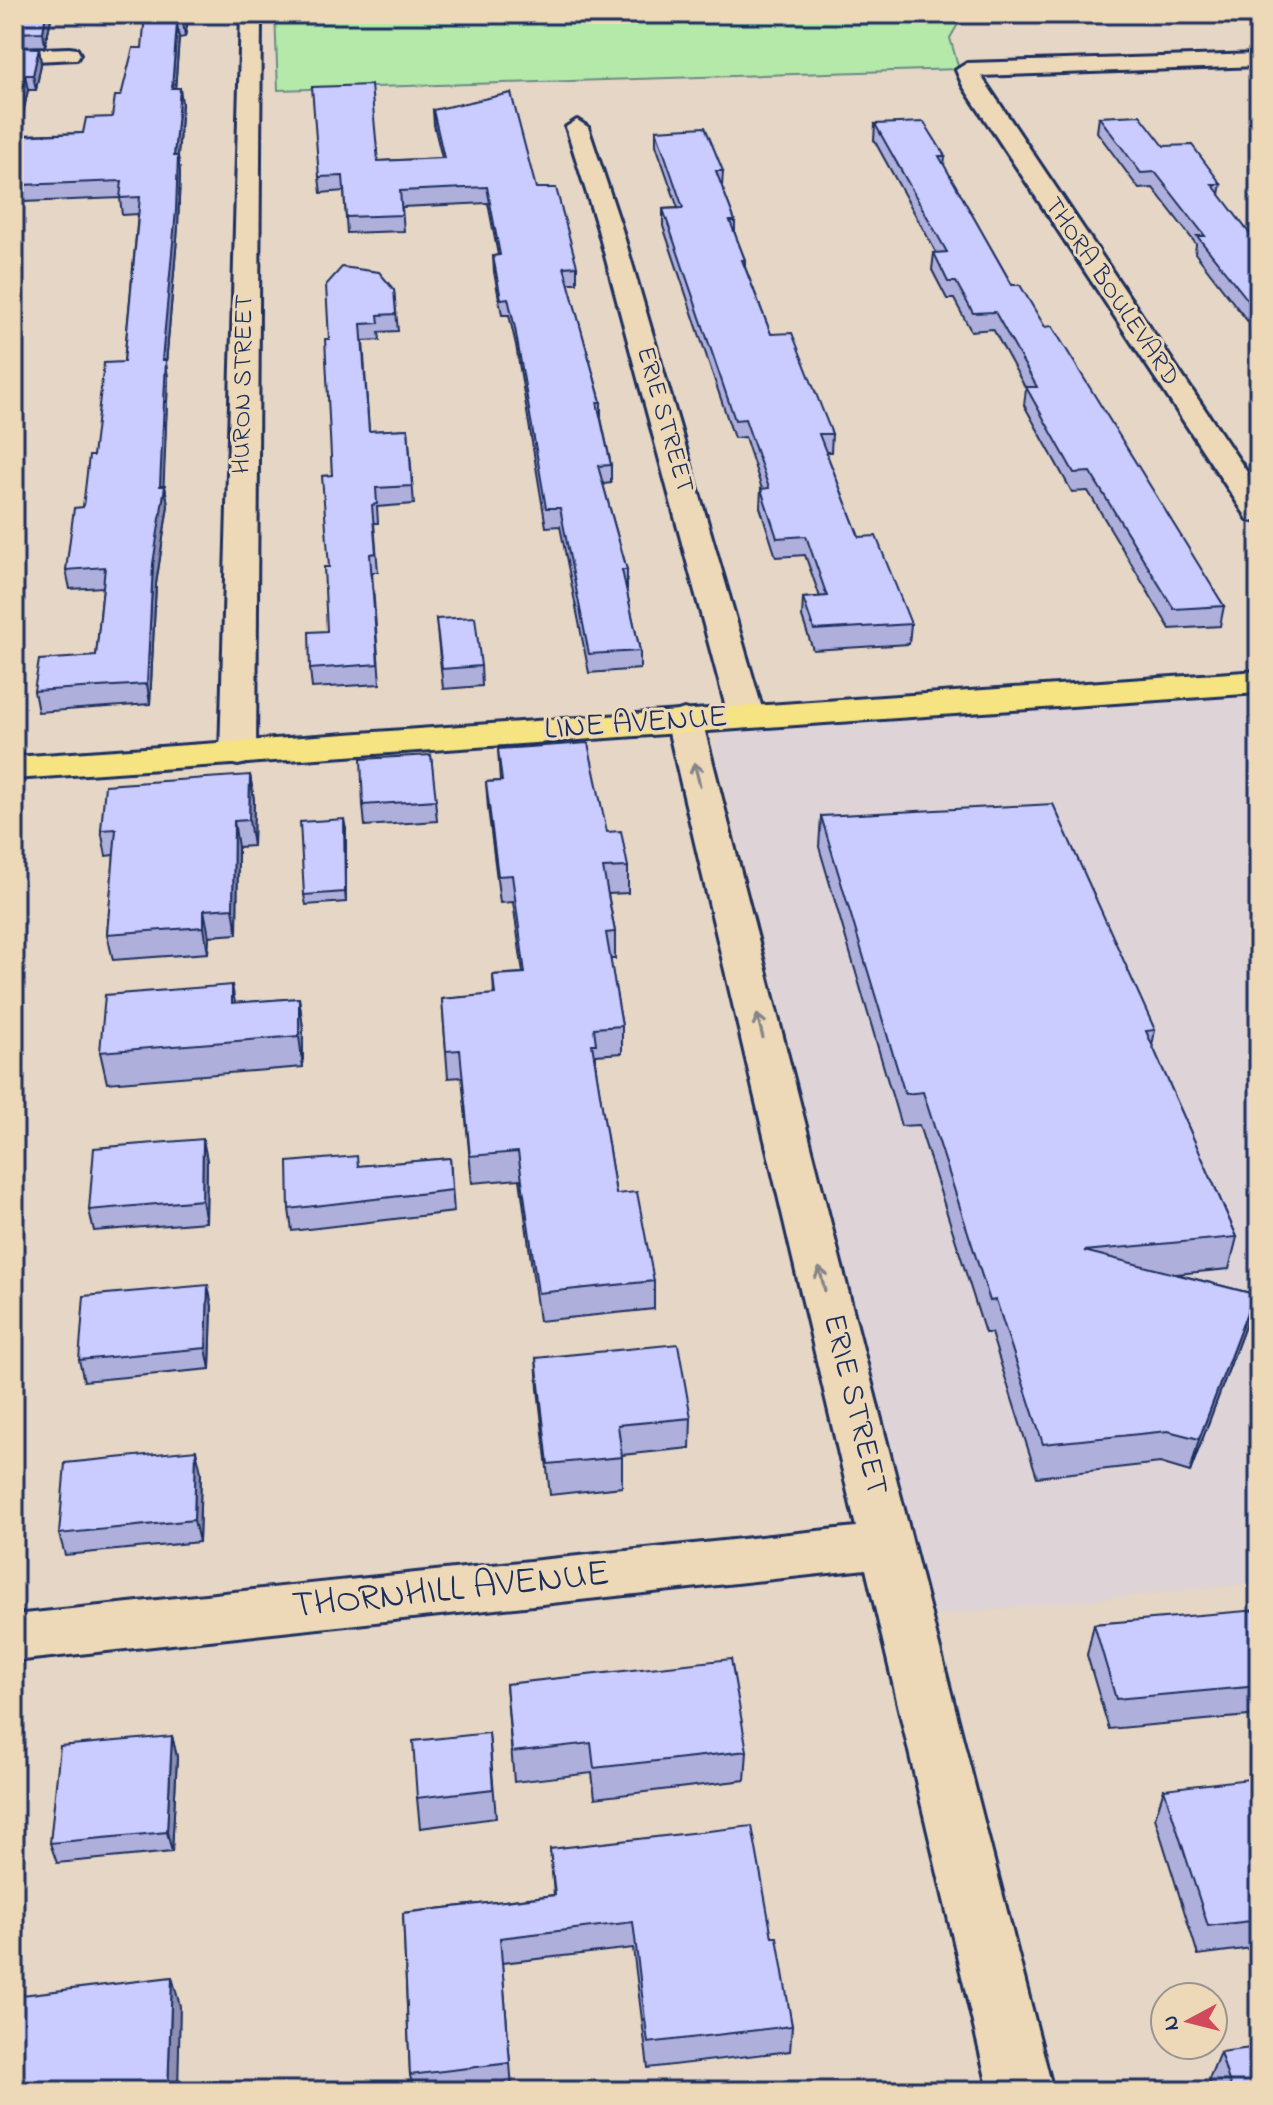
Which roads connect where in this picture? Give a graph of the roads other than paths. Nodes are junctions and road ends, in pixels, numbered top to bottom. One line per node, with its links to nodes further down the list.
1 (251, 14): 10 (street, HURON STREET)
2 (69, 54): 3 (street)
3 (14, 56)
4 (1259, 60): 6 (street, THORA BOULEVARD)
5 (577, 127): 8 (street, ERIE STREET)
6 (1259, 513)
7 (1259, 682): 8 (main road, LINE AVENUE)
8 (746, 715): 9 (main road, LINE AVENUE)
9 (684, 720): 10 (main road, LINE AVENUE); 12 (street, ERIE STREET, one-way to 9)
10 (238, 754): 11 (main road, LINE AVENUE)
11 (14, 768)
12 (888, 1545): 13 (street, THORNHILL AVENUE); 14 (street, ERIE STREET)
13 (14, 1638)
14 (1021, 2091)

